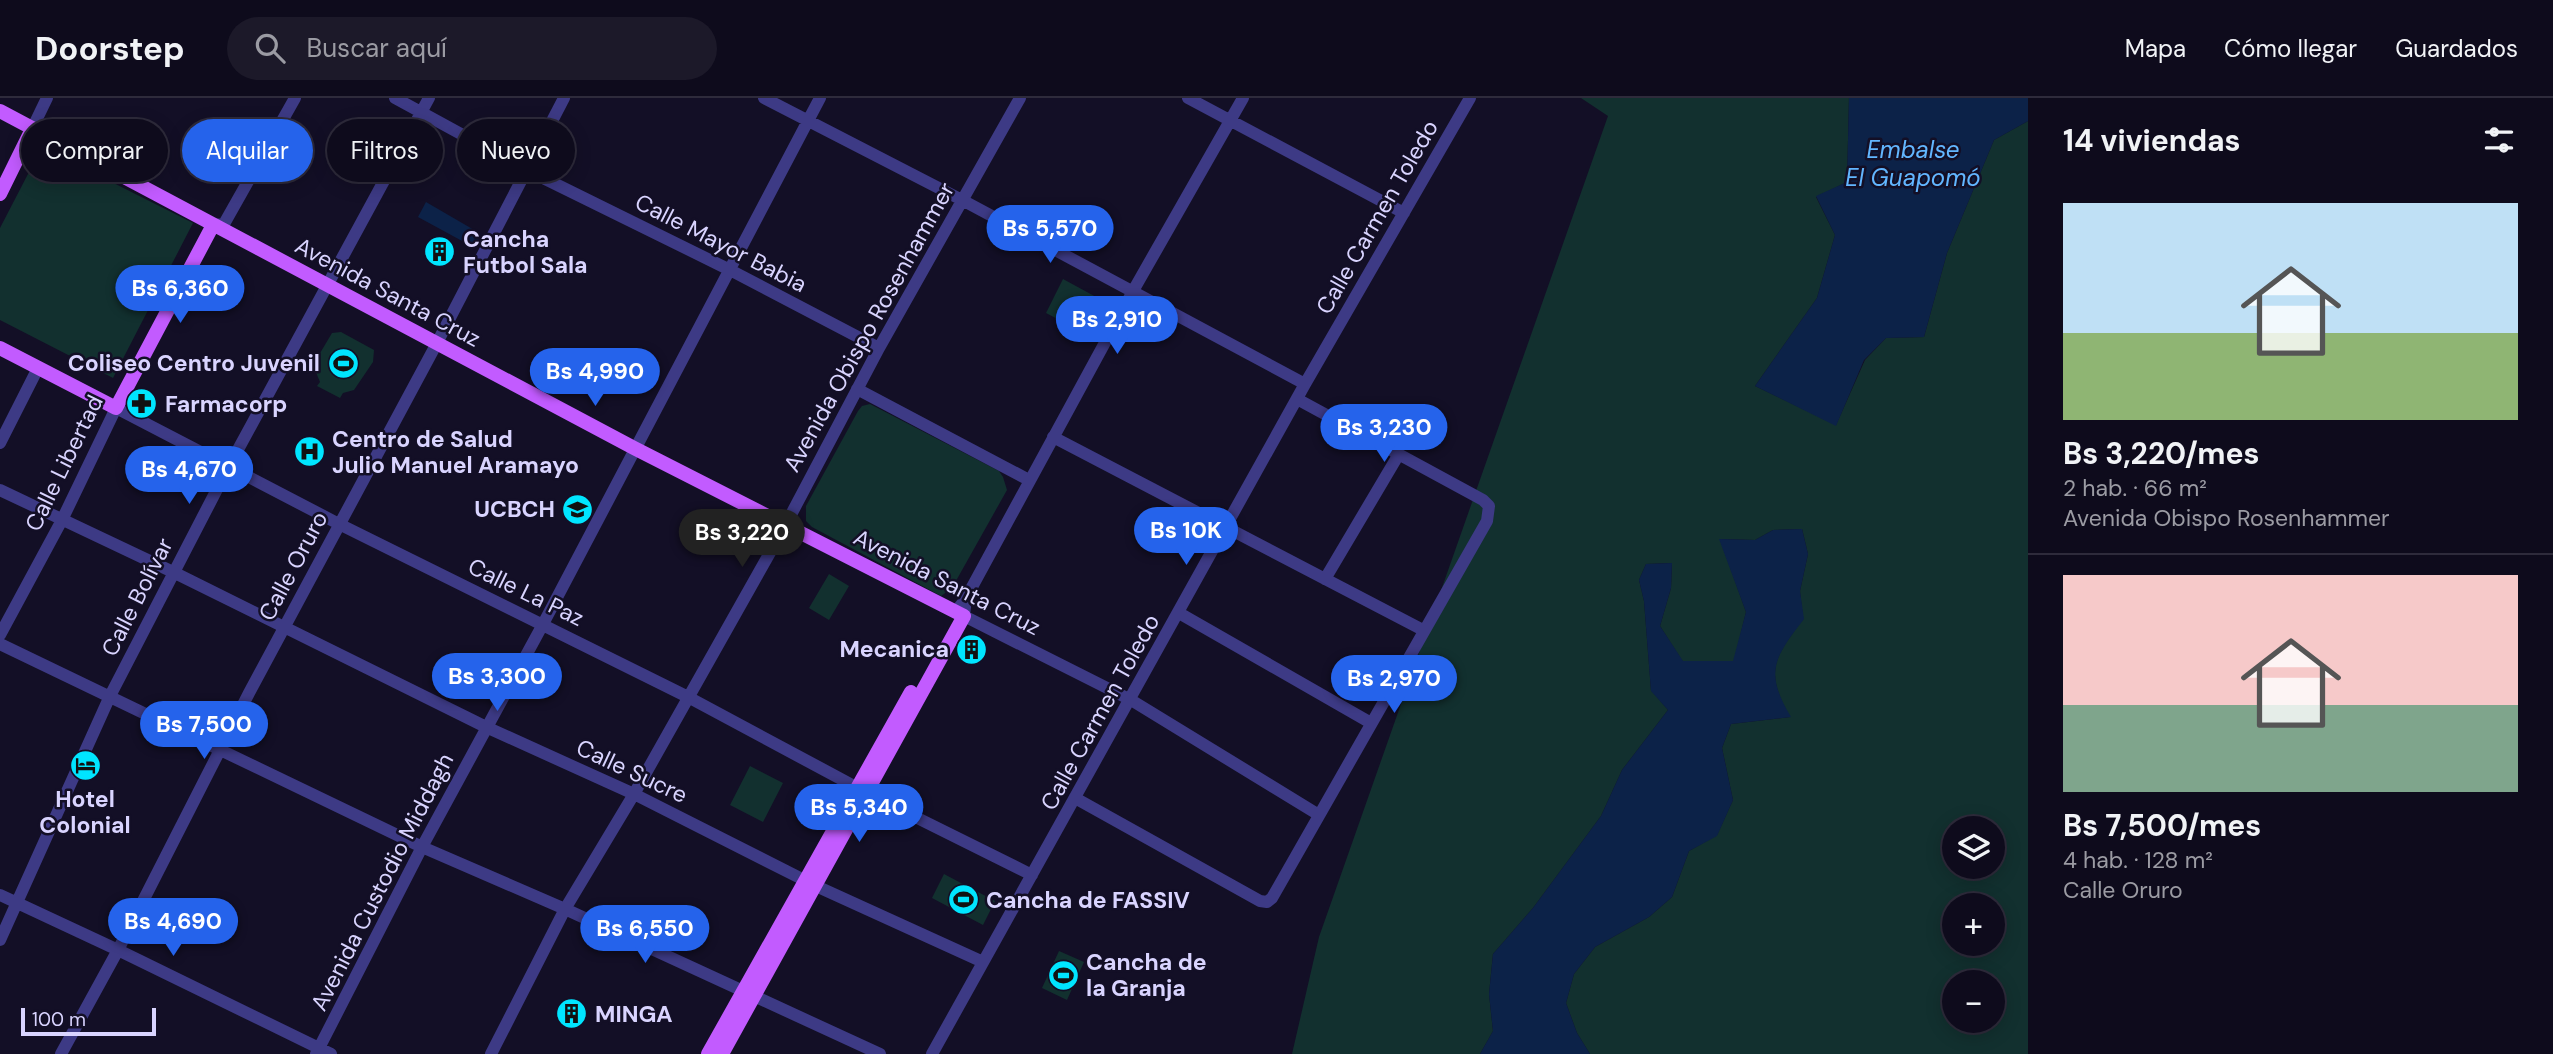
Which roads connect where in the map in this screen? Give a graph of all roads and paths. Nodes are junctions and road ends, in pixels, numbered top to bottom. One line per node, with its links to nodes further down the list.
1 (47, 98): 14 (street)
2 (295, 98): 27 (street, Calle Libertad)
3 (395, 98): 13 (street, Calle Mayor Babia)
4 (429, 98): 13 (street, Calle Bolívar)
5 (564, 98): 15 (street, Calle Oruro)
6 (764, 98): 16 (street)
7 (820, 98): 16 (street, Avenida Custodio Middagh)
8 (1020, 98): 25 (street, Avenida Obispo Rosenhammer)
9 (1188, 98): 17 (street)
10 (1243, 98): 17 (street)
11 (1470, 98): 26 (street, Calle Carmen Toledo)
12 (0, 111): 18 (main road, Avenida Santa Cruz)
13 (422, 111): 19 (street, Calle Mayor Babia); 29 (street, Calle Bolívar)
14 (38, 119)
15 (553, 119)
16 (808, 119): 25 (street); 28 (street, Avenida Custodio Middagh)
17 (1230, 121): 26 (street); 30 (street)
18 (21, 122)
19 (457, 131)
20 (21, 153): 24 (main road)
21 (132, 182): 27 (main road, Avenida Santa Cruz)
22 (521, 182): 31 (street, Calle Oruro)
23 (551, 182): 28 (street, Calle Mayor Babia)
24 (0, 194)
25 (962, 200): 30 (street); 33 (street, Avenida Obispo Rosenhammer)
26 (1404, 213): 35 (street, Calle Carmen Toledo)
27 (213, 225): 29 (main road, Avenida Santa Cruz); 38 (main road, Calle Libertad)
28 (730, 270): 33 (street, Calle Mayor Babia); 41 (street, Avenida Custodio Middagh)
29 (328, 285): 31 (main road, Avenida Santa Cruz); 43 (street, Calle Bolívar)
30 (1133, 291): 35 (street); 39 (street)
31 (437, 343): 41 (main road, Avenida Santa Cruz); 47 (street, Calle Oruro)
32 (0, 348): 34 (main road, Calle La Paz)
33 (879, 348): 36 (street, Avenida Obispo Rosenhammer)
34 (38, 368): 38 (main road, Calle La Paz); 40 (street)
35 (1305, 384): 37 (street, Calle Carmen Toledo)
36 (857, 390): 44 (street); 48 (street, Avenida Obispo Rosenhammer)
37 (1297, 399): 42 (street); 49 (street, Calle Carmen Toledo)
38 (116, 408): 43 (street, Calle La Paz); 46 (street, Calle Libertad)
39 (1053, 437): 44 (street); 49 (street)
40 (0, 443)
41 (634, 448): 48 (main road, Avenida Santa Cruz); 54 (street, Avenida Custodio Middagh)
42 (1399, 454): 51 (street); 56 (street)
43 (228, 468): 47 (street, Calle La Paz); 50 (street, Calle Bolívar)
44 (1029, 480): 52 (street)
45 (0, 490): 46 (street, Calle Sucre)
46 (62, 520): 50 (street, Calle Sucre); 57 (street, Calle Libertad)
47 (339, 524): 54 (street, Calle La Paz); 55 (street, Calle Oruro)
48 (785, 526): 52 (main road, Avenida Santa Cruz); 60 (street, Avenida Obispo Rosenhammer)
49 (1227, 528): 51 (street); 53 (street, Calle Carmen Toledo)
50 (173, 572): 55 (street, Calle Sucre); 59 (street, Calle Bolívar)
51 (1325, 579): 56 (street)
52 (962, 609): 61 (street, Avenida Santa Cruz); 65 (main road)
53 (1179, 613): 61 (street, Calle Carmen Toledo); 62 (street)
54 (542, 626): 60 (street, Calle La Paz); 63 (street, Avenida Custodio Middagh)
55 (284, 628): 63 (street, Calle Sucre); 64 (street, Calle Oruro)
56 (1423, 631): 62 (street)
57 (0, 635)
58 (0, 644): 59 (street)
59 (110, 696): 64 (street); 73 (street, Calle Bolívar)
60 (688, 697): 65 (street, Calle La Paz); 66 (street, Avenida Obispo Rosenhammer)
61 (1131, 700): 67 (street, Calle Carmen Toledo); 68 (street, Avenida Santa Cruz)
62 (1371, 723): 68 (street)
63 (486, 727): 66 (street, Calle Sucre); 69 (street, Avenida Custodio Middagh)
64 (222, 751): 69 (street); 76 (street, Calle Oruro)
65 (863, 790): 70 (street, Calle La Paz); 71 (main road)
66 (634, 794): 71 (street, Calle Sucre); 74 (street, Avenida Obispo Rosenhammer)
67 (1075, 798): 68 (street); 70 (street, Calle Carmen Toledo)
68 (1319, 815)
69 (422, 847): 74 (street); 79 (street, Avenida Custodio Middagh)
70 (1032, 875): 77 (street, Calle Carmen Toledo)
71 (811, 883): 77 (street, Calle Sucre); 78 (main road)
72 (0, 895): 73 (street)
73 (18, 904): 75 (street, Calle Bolívar); 76 (street)
74 (565, 909): 78 (street); 81 (street, Avenida Obispo Rosenhammer)
75 (0, 940)
76 (118, 950): 79 (street); 80 (street, Calle Oruro)
77 (982, 962): 85 (street, Calle Carmen Toledo)
78 (748, 994): 82 (main road); 83 (main road); 84 (street)
79 (322, 1052)
80 (61, 1054)
81 (491, 1054)
82 (708, 1054)
83 (722, 1054)
84 (880, 1054)
85 (932, 1054)

